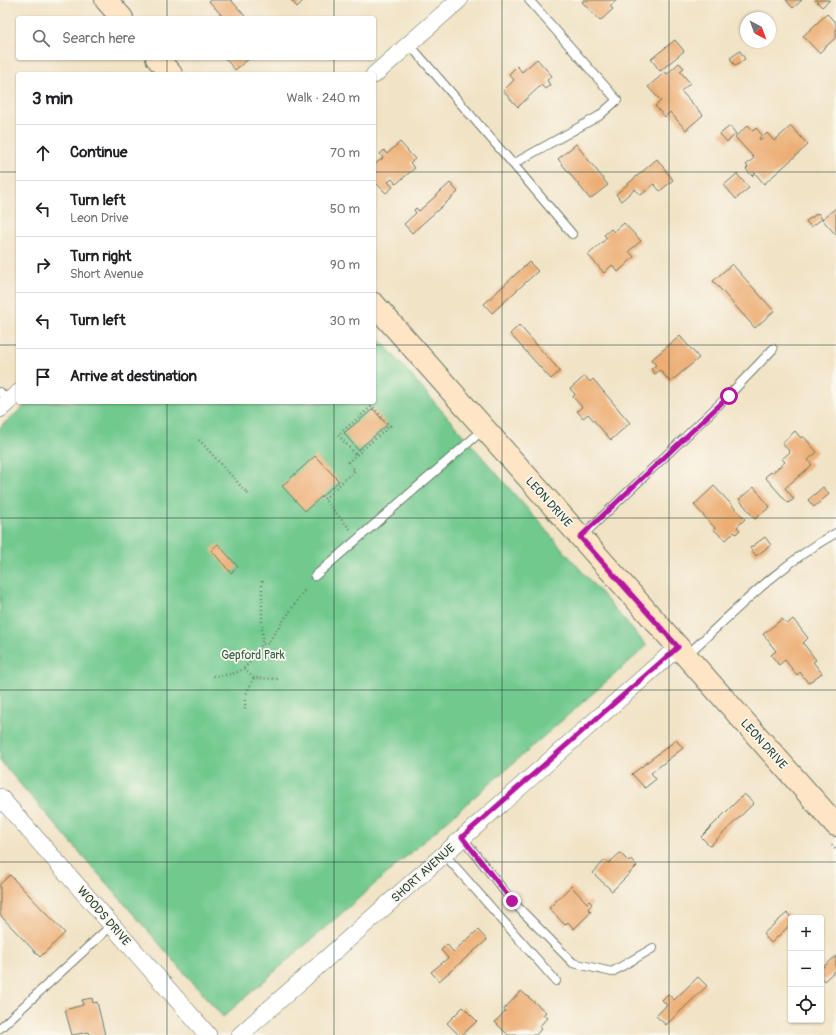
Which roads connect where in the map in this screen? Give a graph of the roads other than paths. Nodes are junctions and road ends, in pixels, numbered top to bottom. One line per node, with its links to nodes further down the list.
1 (106, 0): 4 (street)
2 (459, 0): 5 (street)
3 (529, 0): 9 (lane)
4 (120, 16)
5 (409, 44): 8 (street); 9 (lane)
6 (159, 60): 7 (street)
7 (169, 72)
8 (376, 73)
9 (513, 164): 10 (lane)
10 (572, 234)
11 (376, 306): 13 (street, LEON DRIVE)
12 (773, 349): 15 (lane)
13 (484, 428): 15 (street, LEON DRIVE); 16 (lane)
14 (836, 533): 17 (lane)
15 (580, 537): 17 (street, LEON DRIVE)
16 (315, 576)
17 (682, 652): 19 (street, LEON DRIVE); 20 (street, SHORT AVENUE)
18 (0, 797): 22 (street, WOODS DRIVE)
19 (836, 825)
20 (462, 837): 21 (street, SHORT AVENUE); 23 (lane)
21 (444, 854): 24 (lane); 27 (street, SHORT AVENUE)
22 (112, 925): 25 (lane); 26 (street, WOODS DRIVE)
23 (653, 948)
24 (556, 981)
25 (0, 1028)
26 (208, 1035)
27 (240, 1035)

